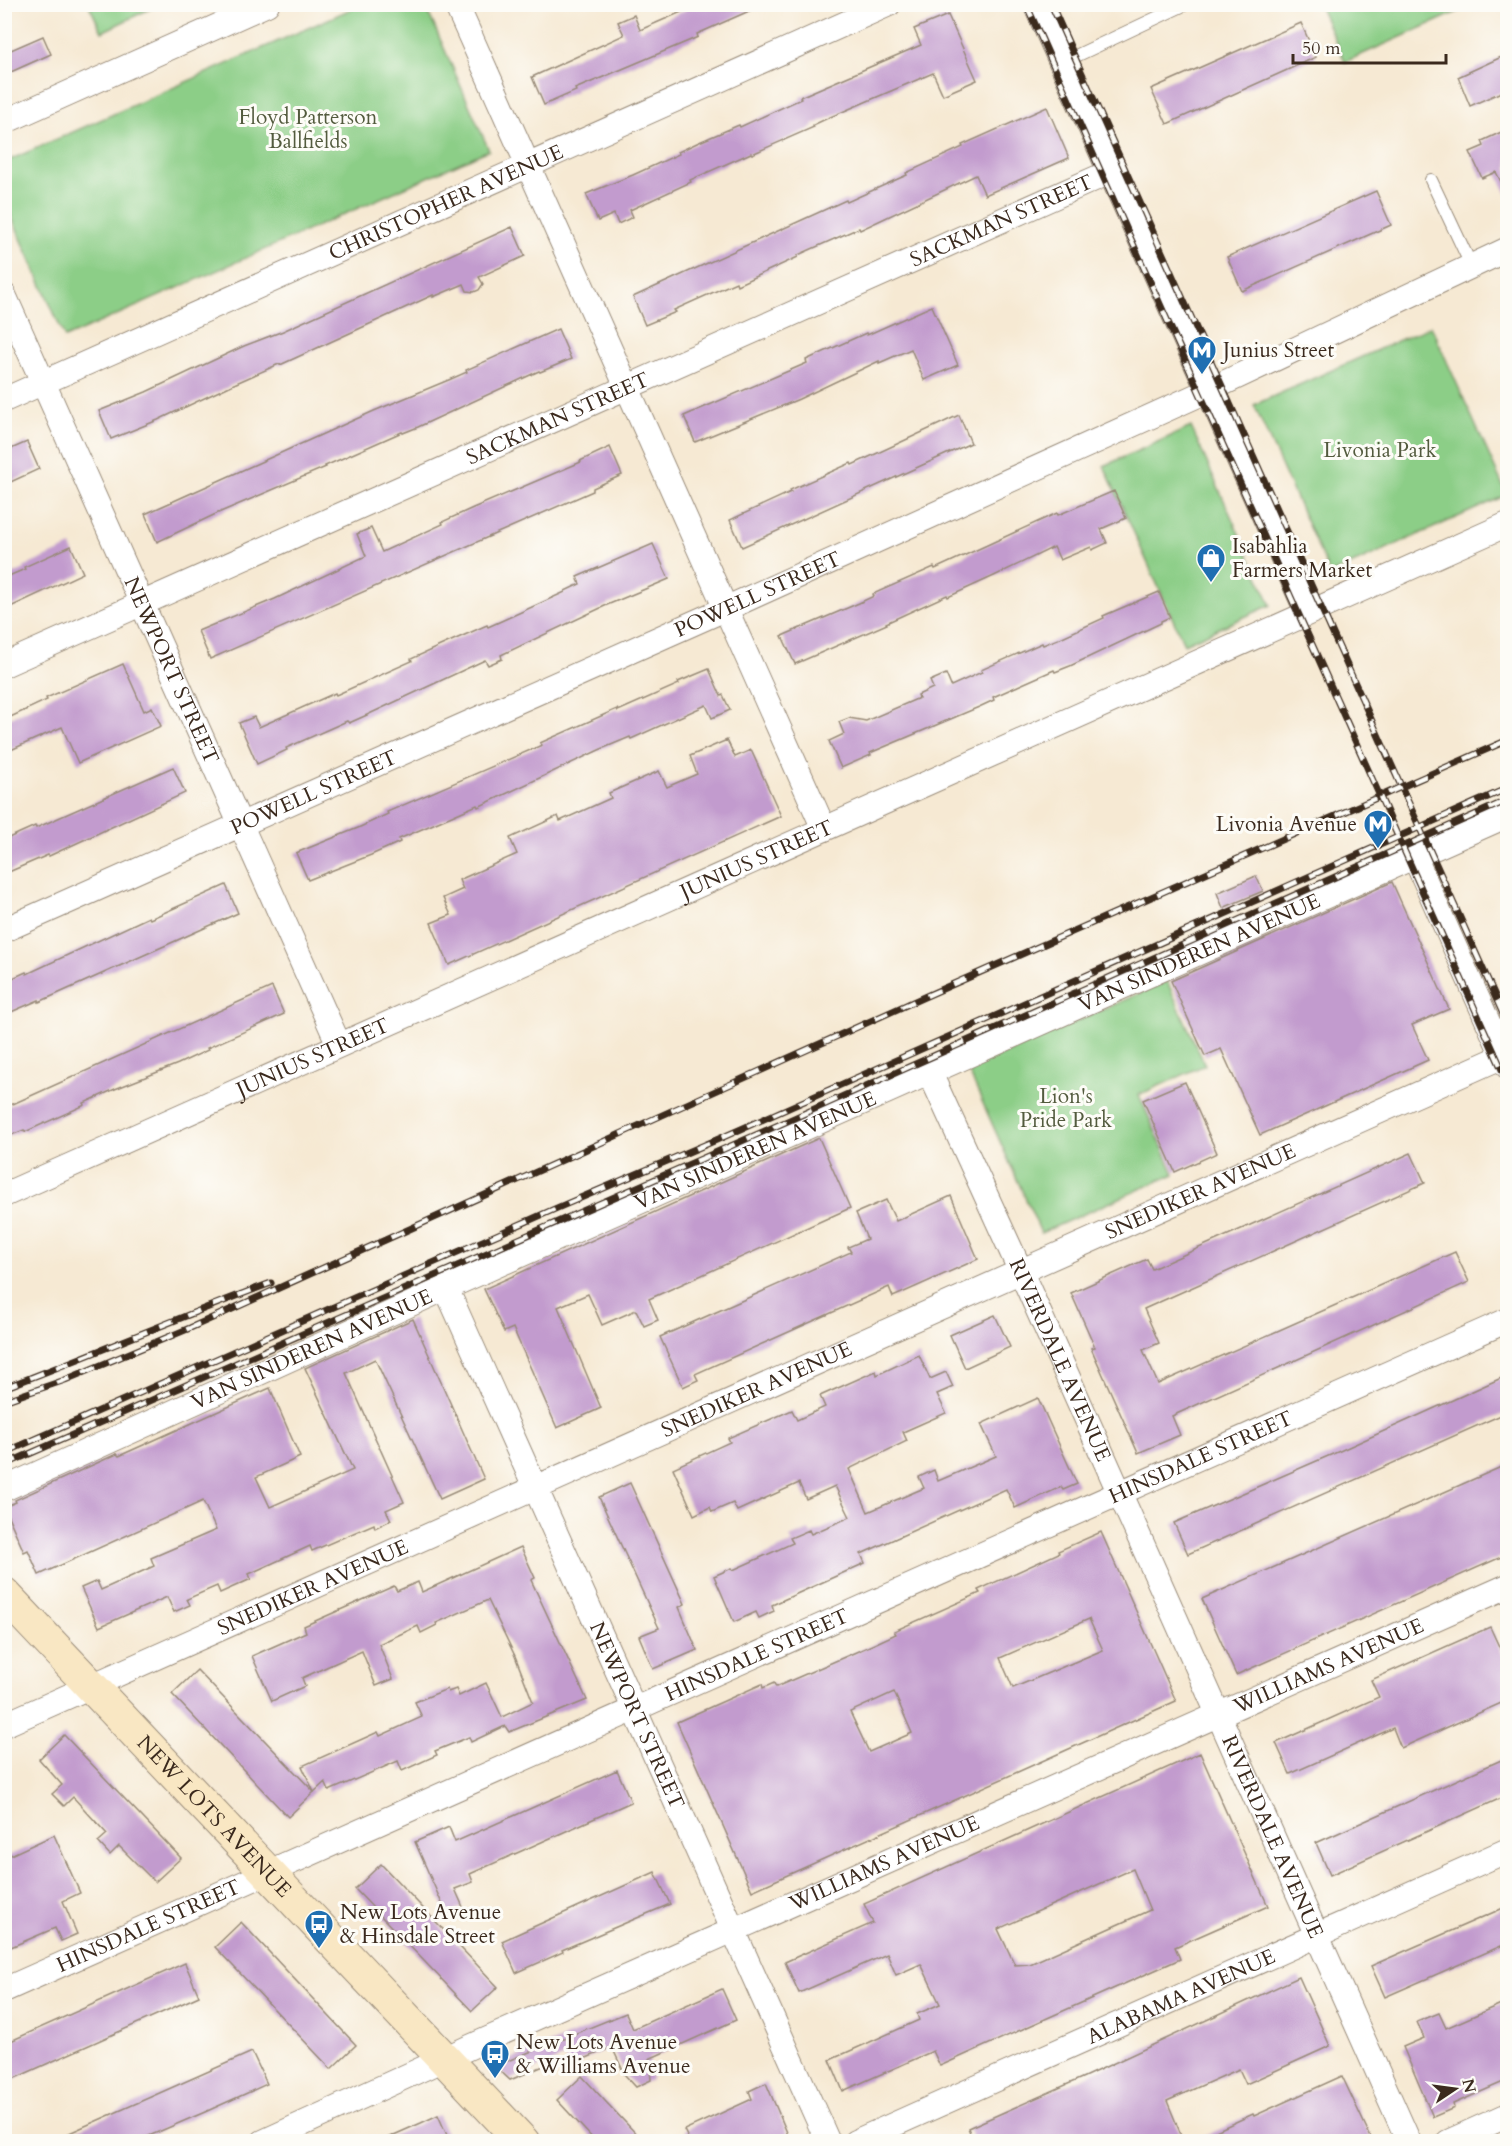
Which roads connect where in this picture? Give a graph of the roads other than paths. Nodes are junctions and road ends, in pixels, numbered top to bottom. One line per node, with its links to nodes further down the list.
1 (267, 4): 7 (street)
2 (456, 4): 8 (street)
3 (889, 4): 8 (street, CHRISTOPHER AVENUE)
4 (1035, 4): 6 (street)
5 (1186, 4): 6 (lane)
6 (1061, 63): 9 (street)
7 (4, 122)
8 (528, 167): 14 (street, CHRISTOPHER AVENUE); 15 (street)
9 (1110, 172): 15 (street, SACKMAN STREET); 16 (street)
10 (1431, 180): 12 (lane)
11 (1508, 249): 12 (street, POWELL STREET)
12 (1471, 266): 16 (street, POWELL STREET)
13 (4, 295): 14 (street, NEWPORT STREET)
14 (44, 382): 17 (street, CHRISTOPHER AVENUE); 19 (street, NEWPORT STREET)
15 (627, 388): 19 (street, SACKMAN STREET); 20 (street)
16 (1207, 391): 20 (street, POWELL STREET); 21 (street)
17 (4, 400)
18 (1508, 524): 21 (street, JUNIUS STREET)
19 (142, 604): 22 (street, SACKMAN STREET); 24 (street, NEWPORT STREET)
20 (725, 609): 24 (street, POWELL STREET); 25 (street)
21 (1308, 612): 25 (street, JUNIUS STREET)
22 (4, 665)
23 (1508, 815): 26 (street, VAN SINDEREN AVENUE)
24 (241, 825): 27 (street, POWELL STREET); 28 (street, NEWPORT STREET)
25 (824, 829): 28 (street, JUNIUS STREET)
26 (1414, 858): 29 (street); 30 (street, VAN SINDEREN AVENUE)
27 (4, 930)
28 (339, 1045): 31 (street, JUNIUS STREET)
29 (1506, 1059): 32 (street, SNEDIKER AVENUE)
30 (930, 1073): 32 (street, RIVERDALE AVENUE); 33 (street, VAN SINDEREN AVENUE)
31 (4, 1195)
32 (1022, 1272): 35 (street, SNEDIKER AVENUE); 37 (street, RIVERDALE AVENUE)
33 (446, 1288): 35 (street, NEWPORT STREET); 36 (street, VAN SINDEREN AVENUE)
34 (1508, 1320): 37 (street, HINSDALE STREET)
35 (536, 1488): 40 (street, SNEDIKER AVENUE); 41 (street, NEWPORT STREET)
36 (4, 1490)
37 (1119, 1493): 41 (street, HINSDALE STREET); 42 (street, RIVERDALE AVENUE)
38 (1508, 1586): 42 (street, WILLIAMS AVENUE)
39 (4, 1594): 40 (street, NEW LOTS AVENUE)
40 (92, 1686): 43 (street, SNEDIKER AVENUE); 45 (street, NEW LOTS AVENUE)
41 (636, 1709): 45 (street, HINSDALE STREET); 46 (street, NEWPORT STREET)
42 (1219, 1714): 46 (street, WILLIAMS AVENUE); 47 (street, RIVERDALE AVENUE)
43 (4, 1725)
44 (1508, 1851): 47 (street, ALABAMA AVENUE)
45 (268, 1872): 48 (street, HINSDALE STREET); 49 (street, NEW LOTS AVENUE)
46 (734, 1930): 49 (street, WILLIAMS AVENUE); 53 (street, NEWPORT STREET)
47 (1317, 1935): 54 (street, ALABAMA AVENUE); 55 (street, RIVERDALE AVENUE)
48 (4, 1990)
49 (444, 2060): 51 (street, WILLIAMS AVENUE); 52 (street, NEW LOTS AVENUE)
50 (1508, 2115): 56 (street)
51 (263, 2142)
52 (523, 2142)
53 (828, 2142)
54 (855, 2142)
55 (1409, 2142)
56 (1448, 2142)

